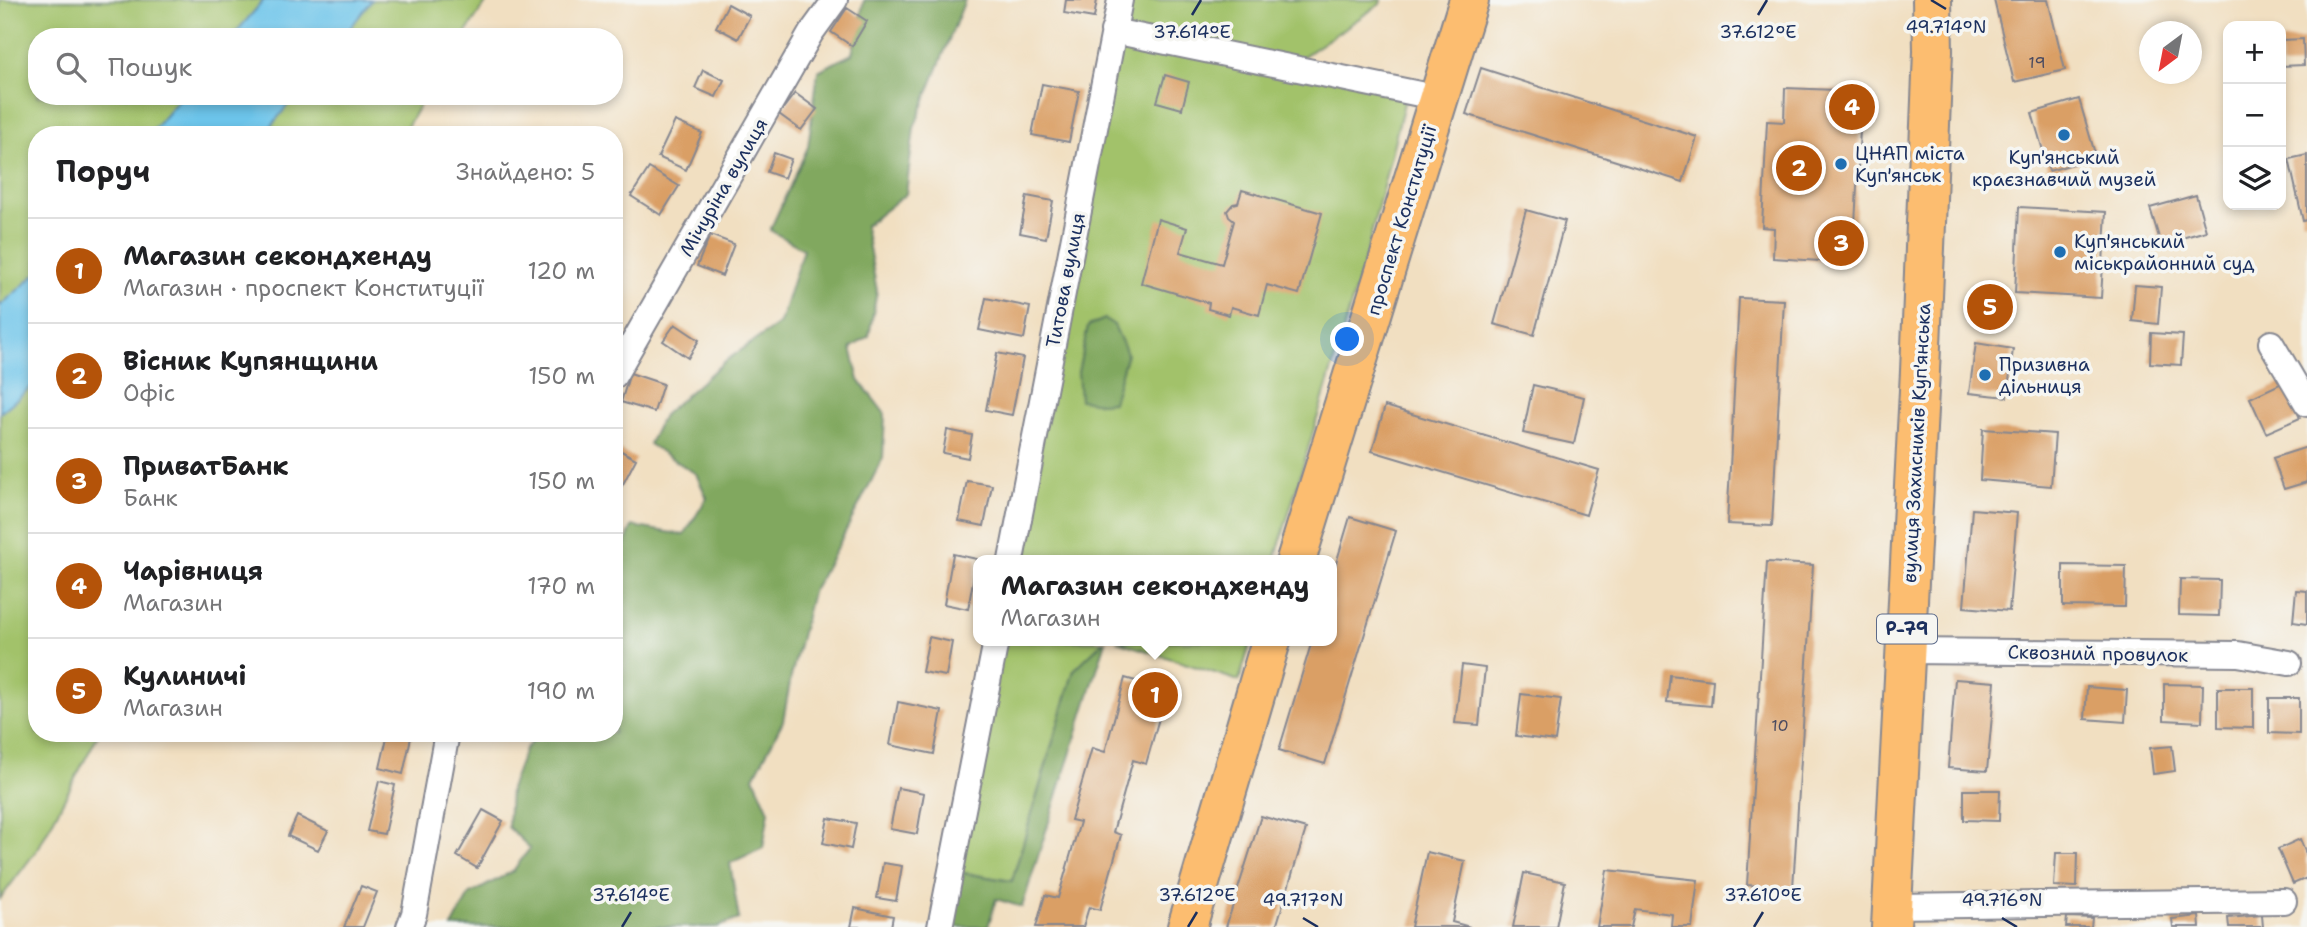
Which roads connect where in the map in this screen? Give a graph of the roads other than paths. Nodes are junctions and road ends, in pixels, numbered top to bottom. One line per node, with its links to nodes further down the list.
1 (835, 0): 8 (street, Мічуріна вулиця)
2 (1120, 0): 5 (street, Титова вулиця)
3 (1469, 0): 6 (main road, проспект Конституції)
4 (1932, 0): 14 (main road, вулиця Захисників Куп'янська / Р-79)
5 (1113, 31): 6 (street); 10 (street, Титова вулиця)
6 (1439, 98): 11 (main road, проспект Конституції)
7 (2271, 343): 9 (street)
8 (623, 360)
9 (2307, 404)
10 (1013, 555)
11 (1298, 555)
12 (995, 646): 20 (street)
13 (1270, 646): 21 (main road)
14 (1905, 651): 15 (street, Сквозний провулок); 18 (main road, вулиця Захисників Куп'янська / Р-79)
15 (2289, 663)
16 (445, 742): 19 (street)
17 (2284, 901): 18 (street)
18 (1892, 916)
19 (409, 927)
20 (940, 927)
21 (1187, 927)

